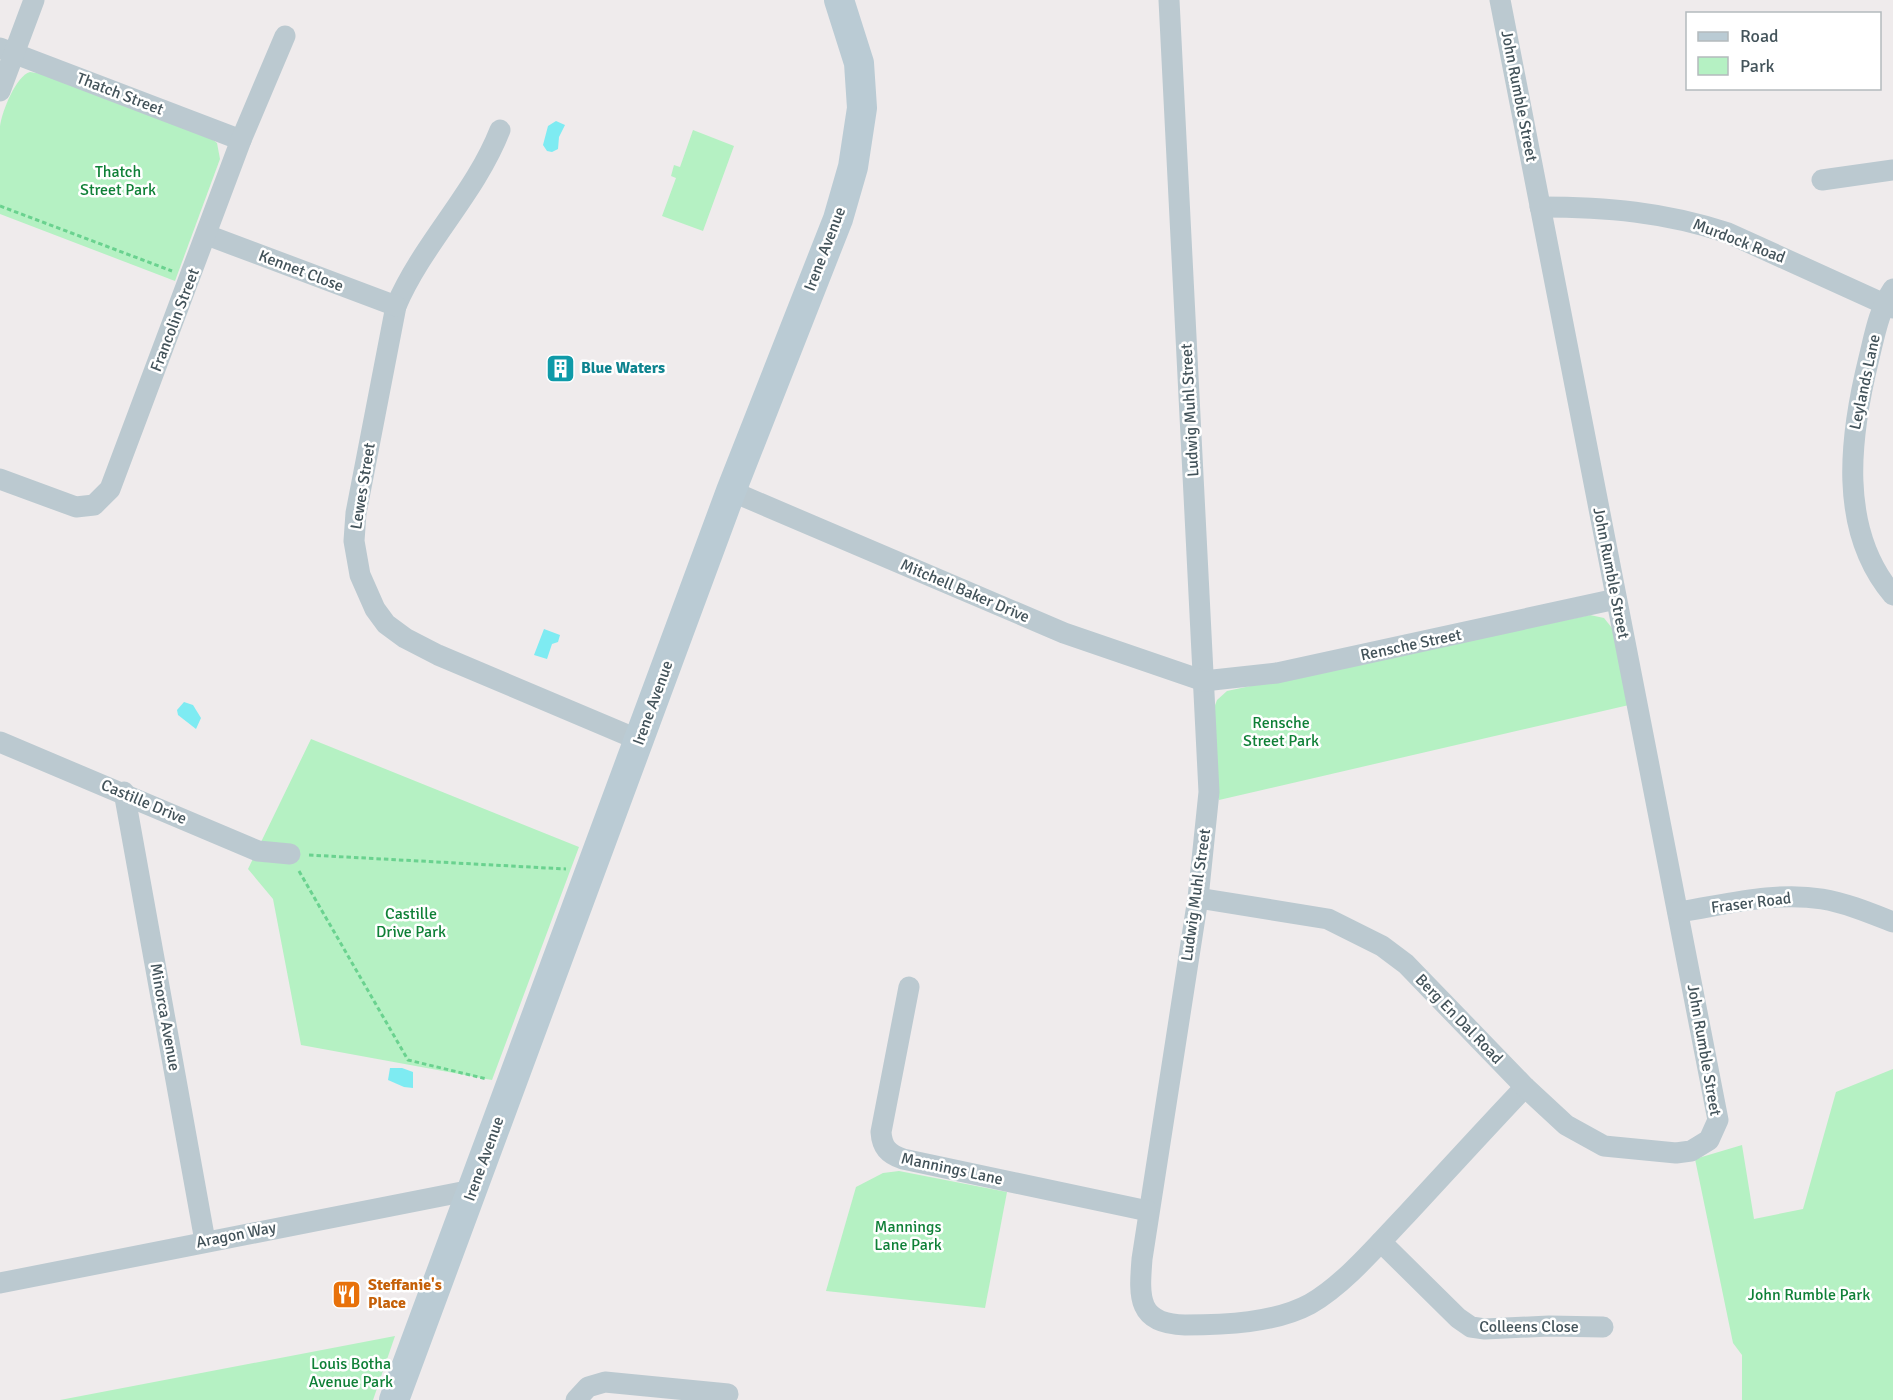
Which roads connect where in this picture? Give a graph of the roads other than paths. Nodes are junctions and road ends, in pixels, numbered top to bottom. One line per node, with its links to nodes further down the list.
1 (34, 0): 6 (street)
2 (839, 0): 17 (street, Irene Avenue)
3 (1169, 0): 20 (street, Ludwig Muhl Street)
4 (1500, 0): 12 (street, John Rumble Street)
5 (285, 36): 9 (street, Francolin Street)
6 (7, 51): 7 (street); 9 (street, Thatch Street)
7 (0, 91)
8 (500, 130): 15 (street, Lewes Street)
9 (241, 140): 13 (street, Francolin Street)
10 (1893, 170): 11 (street)
11 (1822, 180)
12 (1540, 207): 14 (street, Murdock Road); 19 (street, John Rumble Street)
13 (207, 235): 15 (street, Kennet Close); 16 (street, Francolin Street)
14 (1890, 301): 18 (street, Leylands Lane)
15 (396, 306): 21 (street, Lewes Street)
16 (0, 479)
17 (731, 491): 20 (street, Mitchell Baker Drive); 21 (street, Irene Avenue)
18 (1893, 595)
19 (1616, 599): 20 (street, Rensche Street); 26 (street, John Rumble Street)
20 (1204, 681): 25 (street, Ludwig Muhl Street)
21 (639, 740): 31 (street, Irene Avenue)
22 (0, 742): 23 (street, Castille Drive)
23 (124, 792): 24 (street, Castille Drive); 33 (street, Minorca Avenue)
24 (290, 854)
25 (1198, 898): 29 (street, Berg En Dal Road); 32 (street, Ludwig Muhl Street)
26 (1678, 912): 27 (street, Fraser Road); 30 (street, John Rumble Street)
27 (1893, 922)
28 (909, 987): 32 (street, Mannings Lane)
29 (1525, 1087): 30 (street, Berg En Dal Road); 34 (street, Ludwig Muhl Street)
30 (1706, 1143)
31 (472, 1190): 33 (street, Aragon Way); 38 (street, Irene Avenue)
32 (1148, 1211): 34 (street, Ludwig Muhl Street)
33 (205, 1241): 35 (street, Aragon Way)
34 (1381, 1242): 36 (street, Colleens Close)
35 (0, 1283)
36 (1603, 1327)
37 (728, 1394): 39 (street)
38 (394, 1400)
39 (576, 1400)

